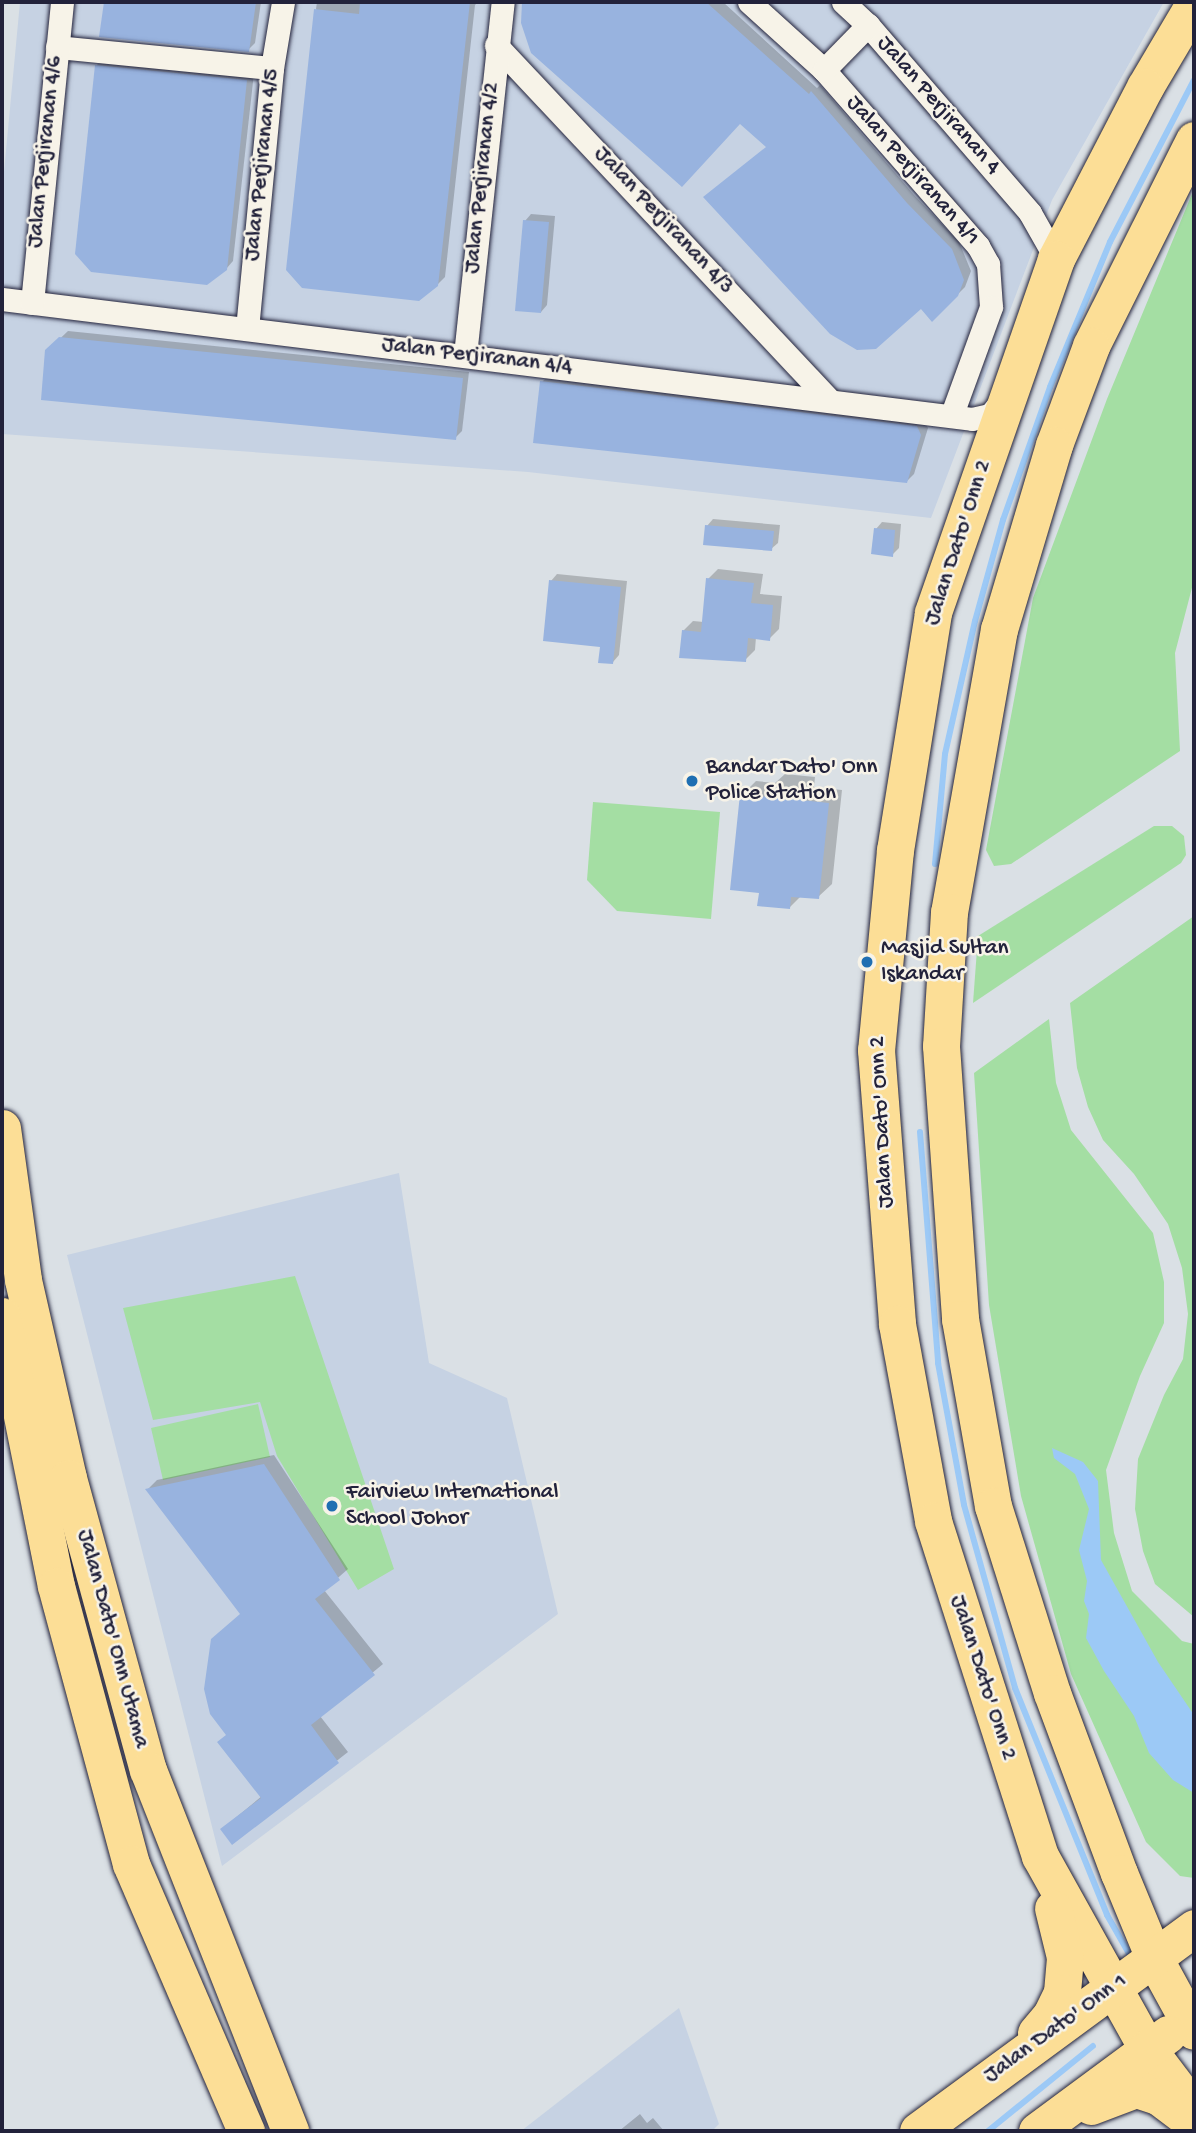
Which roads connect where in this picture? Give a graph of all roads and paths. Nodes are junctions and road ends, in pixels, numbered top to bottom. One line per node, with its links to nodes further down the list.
1 (62, 2): 9 (street, Jalan Perjiranan 4/6)
2 (283, 2): 10 (street, Jalan Perjiranan 4/5)
3 (503, 2): 8 (street, Jalan Perjiranan 4/2)
4 (749, 2): 11 (street, Jalan Perjiranan 4/1)
5 (843, 2): 7 (street, Jalan Perjiranan 4)
6 (1194, 4): 14 (main road, Jalan Dato' Onn 2)
7 (868, 25): 11 (street); 13 (street, Jalan Perjiranan 4)
8 (496, 45): 18 (street, Jalan Perjiranan 4/2); 20 (street, Jalan Perjiranan 4/3)
9 (57, 47): 10 (street); 16 (street, Jalan Perjiranan 4/6)
10 (272, 68): 17 (street, Jalan Perjiranan 4/5)
11 (824, 70): 21 (street, Jalan Perjiranan 4/1)
12 (1194, 140): 28 (main road)
13 (1030, 214): 14 (street, Jalan Perjiranan 4); 14 (street)
14 (1064, 244): 19 (main road, Jalan Dato' Onn 2)
15 (2, 299): 16 (street, Jalan Perjiranan 4/4)
16 (32, 303): 17 (street, Jalan Perjiranan 4/4)
17 (247, 329): 18 (street, Jalan Perjiranan 4/4)
18 (465, 355): 20 (street, Jalan Perjiranan 4/4)
19 (1008, 390): 21 (street, Jalan Perjiranan 4/4); 22 (main road, Jalan Dato' Onn 2)
20 (829, 399): 21 (street, Jalan Perjiranan 4/4)
21 (952, 414): 22 (street)
22 (985, 462): 27 (main road, Jalan Dato' Onn 2)
23 (2, 1128): 25 (main road, Jalan Dato' Onn Utama)
24 (2, 1316): 26 (main road, Jalan Dato' Onn Utama)
25 (148, 1770): 26 (main road); 39 (main road, Jalan Dato' Onn Utama)
26 (110, 1783): 38 (main road, Jalan Dato' Onn Utama)
27 (1040, 1856): 32 (main road, Jalan Dato' Onn 2); 35 (main road)
28 (1119, 1873): 29 (main road); 31 (main road)
29 (1194, 1915)
30 (1194, 1928): 31 (main road, Jalan Dato' Onn 1)
31 (1154, 1958): 32 (main road, Jalan Dato' Onn 1); 33 (main road)
32 (1111, 1987): 34 (main road, Jalan Dato' Onn 2); 35 (main road, Jalan Dato' Onn 1)
33 (1192, 2023): 34 (main road)
34 (1147, 2048): 36 (main road, Jalan Dato' Onn 2); 41 (main road)
35 (1016, 2057): 40 (main road, Jalan Dato' Onn 1)
36 (1194, 2110)
37 (1194, 2124): 41 (main road)
38 (246, 2131)
39 (290, 2131)
40 (918, 2131)
41 (1039, 2131)

